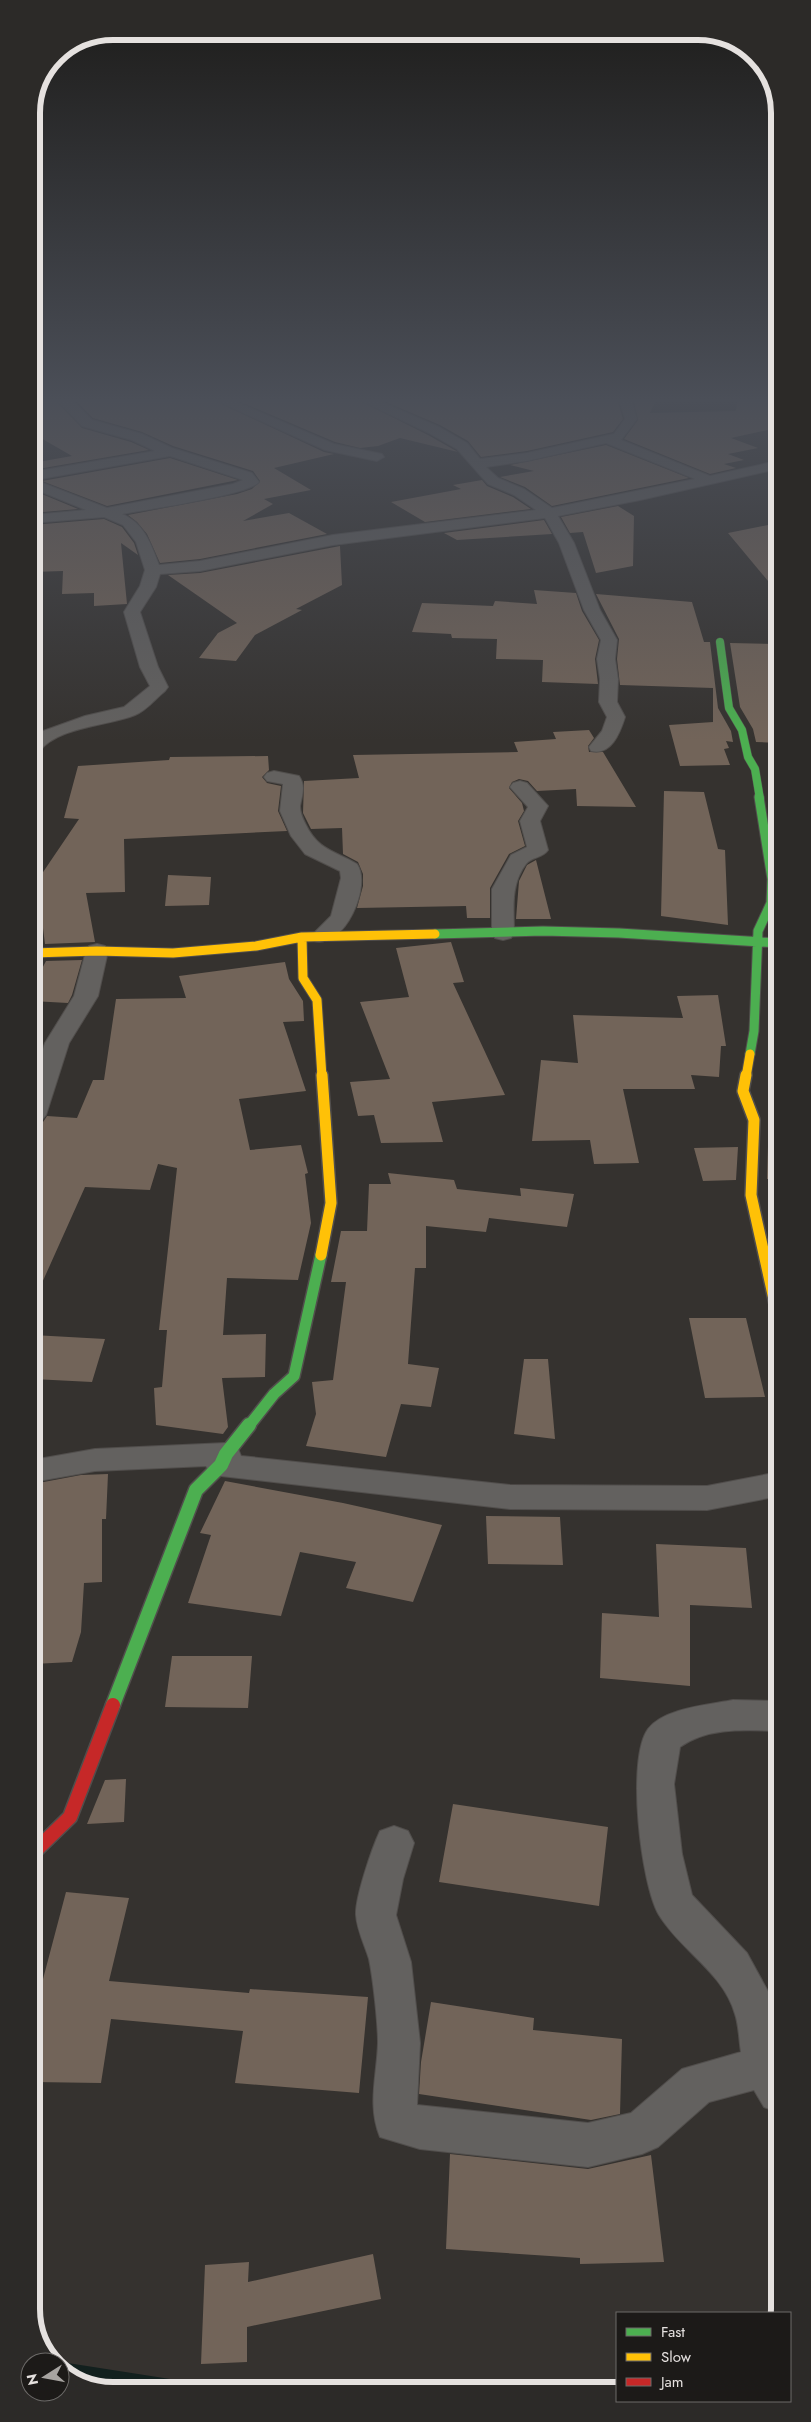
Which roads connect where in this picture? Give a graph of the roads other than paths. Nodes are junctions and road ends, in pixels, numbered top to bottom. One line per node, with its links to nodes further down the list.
1 (80, 515): 5 (street)
2 (110, 515): 6 (street)
3 (533, 515): 6 (street)
4 (550, 515): 9 (street)
5 (40, 518)
6 (153, 570): 8 (street)
7 (720, 642): 12 (street)
8 (40, 738)
9 (598, 747)
10 (274, 776): 15 (street)
11 (520, 787): 14 (street)
12 (771, 870)
13 (771, 903): 16 (street)
14 (503, 932): 15 (street); 16 (street)
15 (312, 937): 18 (street); 22 (street)
16 (759, 940): 17 (street); 21 (street)
17 (771, 942)
18 (97, 951): 19 (street); 20 (street)
19 (40, 953)
20 (40, 1094)
21 (771, 1280)
22 (224, 1460): 23 (street); 24 (street); 27 (street)
23 (40, 1470)
24 (771, 1486)
25 (771, 1716): 28 (street)
26 (394, 1843): 29 (street)
27 (40, 1846)
28 (771, 2061)
29 (771, 2075)

